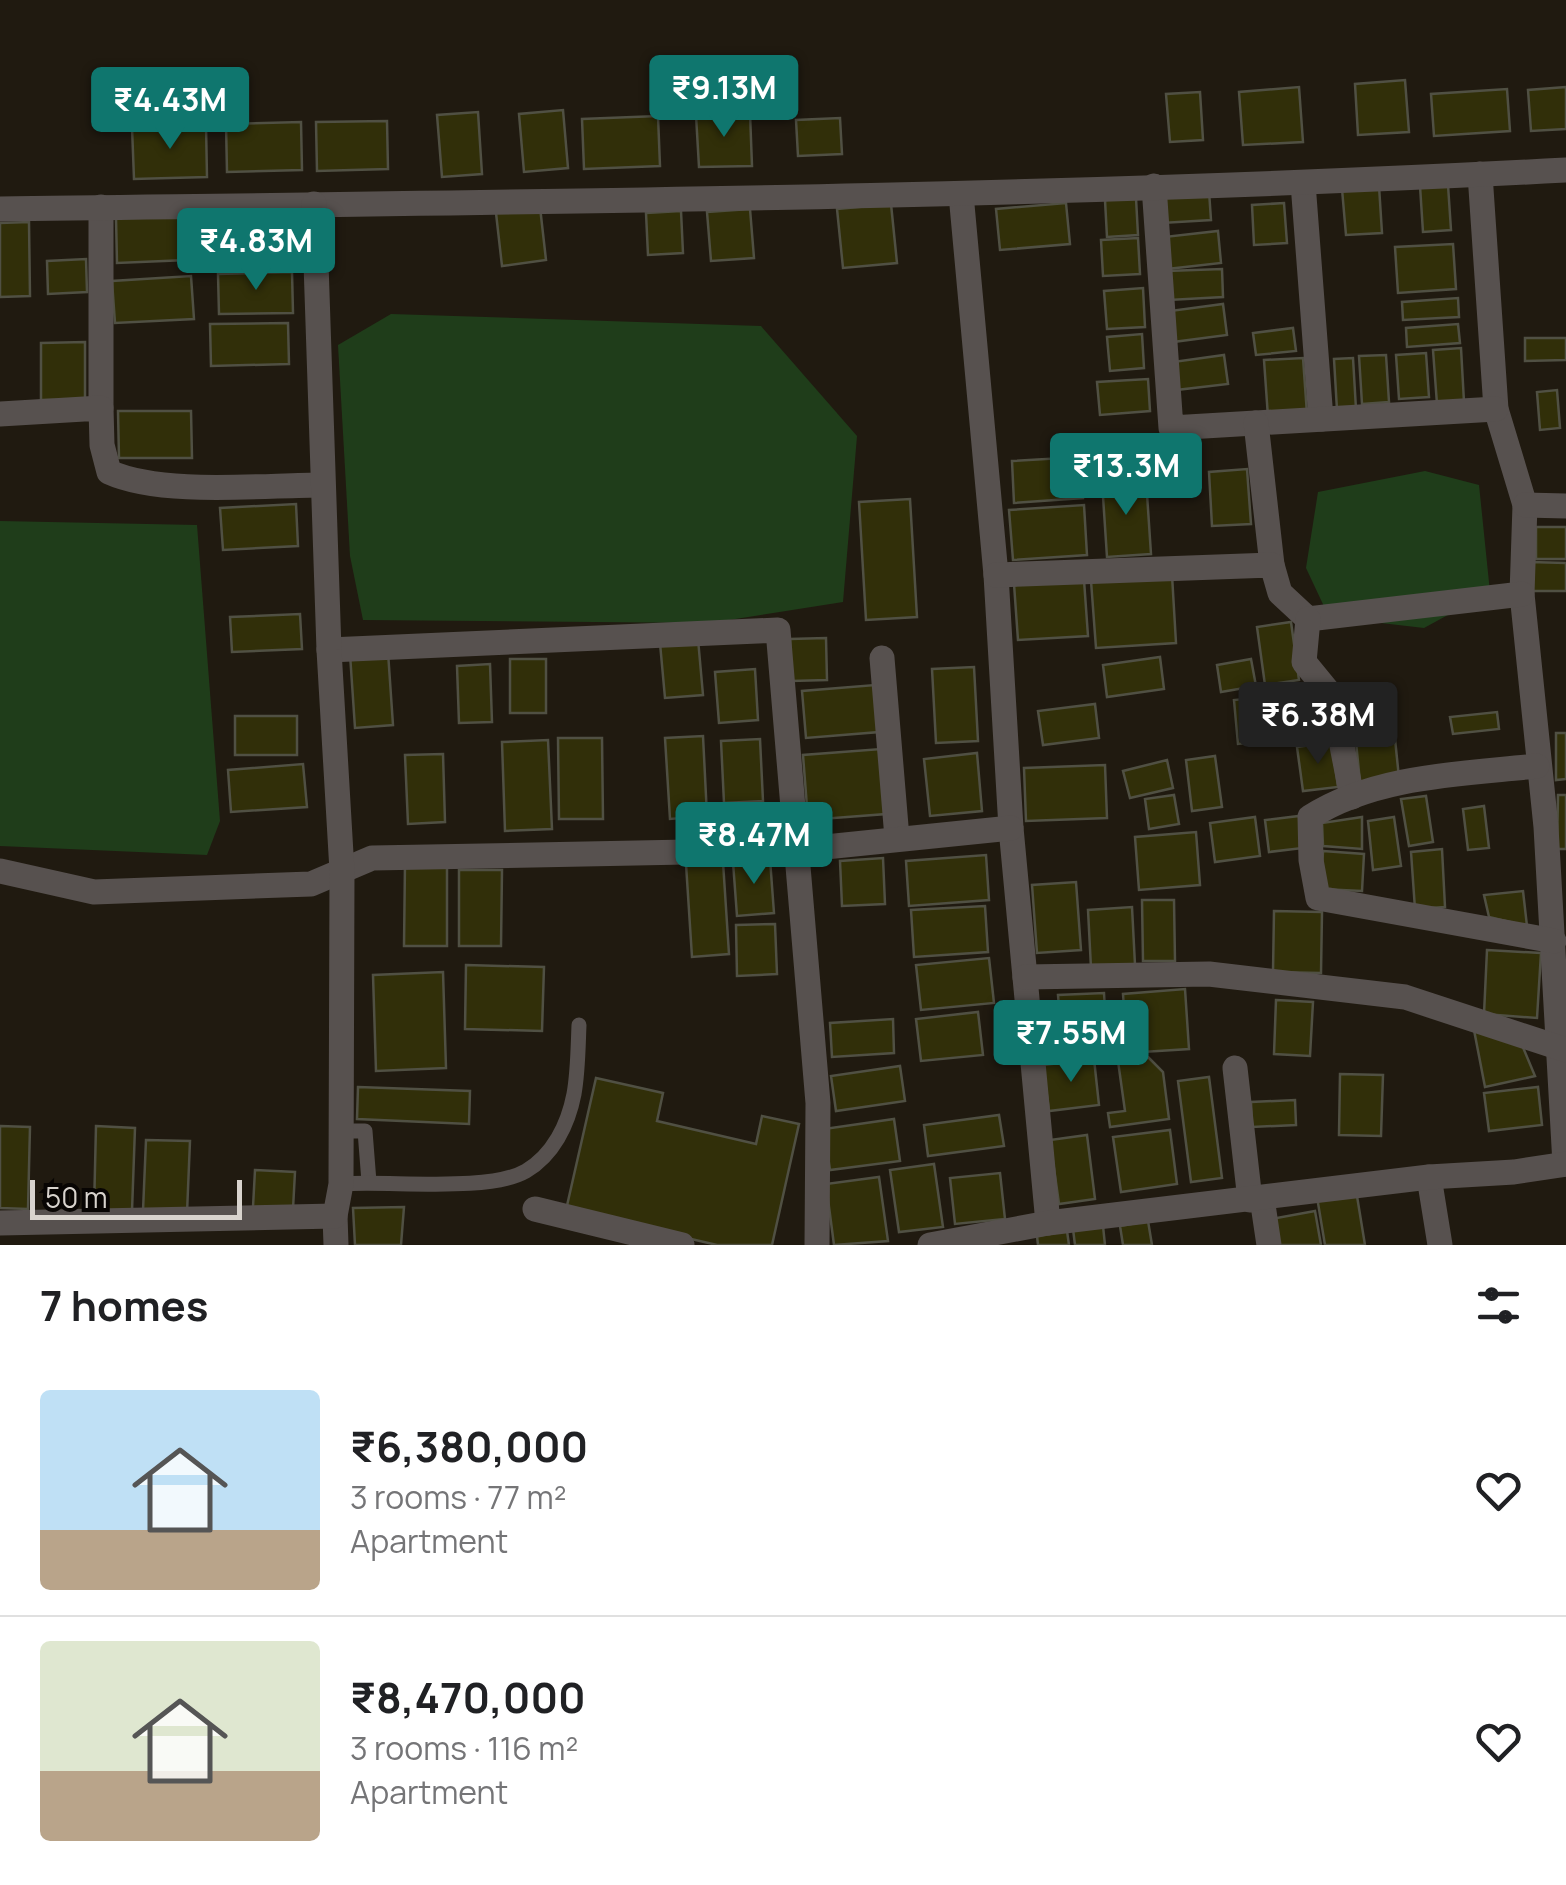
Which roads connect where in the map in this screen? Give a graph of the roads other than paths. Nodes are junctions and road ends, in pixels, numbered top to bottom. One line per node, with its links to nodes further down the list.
1 (1566, 170): 2 (street)
2 (1480, 174): 3 (street); 10 (street)
3 (1302, 183): 4 (street); 12 (street)
4 (1154, 186): 5 (street); 13 (street)
5 (961, 194): 6 (street); 18 (street)
6 (314, 204): 7 (street); 14 (street)
7 (101, 208): 8 (street); 9 (street)
8 (0, 209)
9 (101, 408): 11 (street); 14 (street)
10 (1496, 408): 12 (street); 15 (street)
11 (0, 414)
12 (1321, 419): 13 (street)
13 (1256, 423): 17 (street)
14 (322, 485): 21 (street)
15 (1525, 505): 16 (street); 19 (street)
16 (1566, 506)
17 (1272, 565): 18 (street); 20 (street)
18 (996, 575): 25 (street)
19 (1522, 594): 20 (street); 23 (street)
20 (1308, 619): 24 (street)
21 (329, 650): 27 (street); 29 (street)
22 (882, 658): 26 (street)
23 (1538, 766): 24 (street); 30 (street)
24 (1352, 797): 30 (street)
25 (1011, 828): 26 (street); 31 (street)
26 (897, 838): 27 (street)
27 (796, 850): 29 (street); 48 (street)
28 (0, 871): 29 (street)
29 (342, 871): 35 (street)
30 (1554, 942): 33 (street)
31 (1025, 977): 33 (street); 44 (street)
32 (579, 1025): 38 (lane)
33 (1563, 1050): 36 (street)
34 (1235, 1068): 40 (street)
35 (341, 1131): 38 (lane); 39 (street)
36 (1565, 1164): 37 (street)
37 (1429, 1177): 40 (street); 51 (street)
38 (369, 1182): 39 (lane)
39 (341, 1184): 42 (street)
40 (1256, 1199): 44 (street); 50 (street)
41 (535, 1209): 47 (street)
42 (335, 1216): 45 (street); 46 (street)
43 (0, 1223): 45 (street)
44 (1048, 1223): 49 (street)
45 (130, 1233)
46 (336, 1245)
47 (682, 1245)
48 (817, 1245)
49 (930, 1245)
50 (1269, 1245)
51 (1440, 1245)

